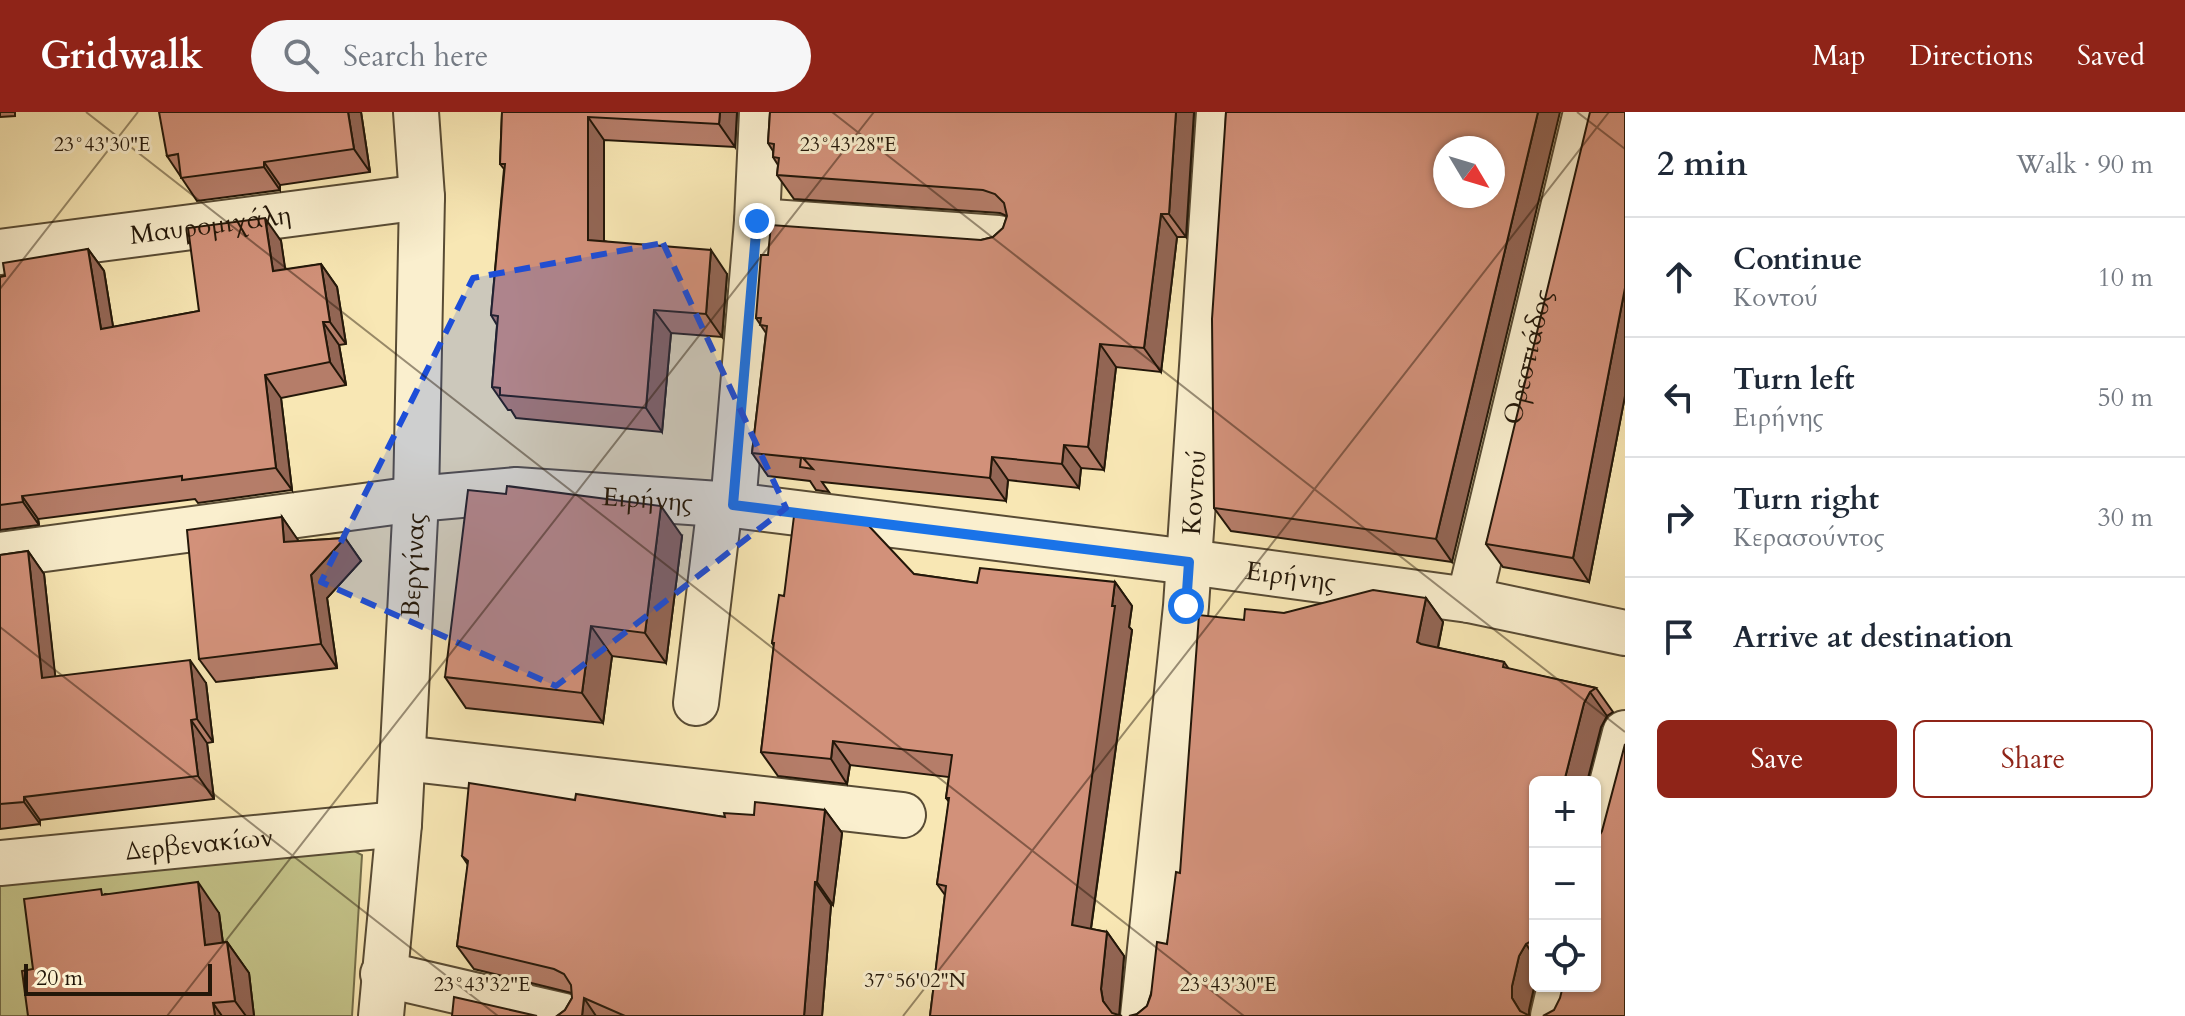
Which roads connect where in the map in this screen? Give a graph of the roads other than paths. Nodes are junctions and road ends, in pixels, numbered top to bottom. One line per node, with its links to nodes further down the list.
1 (416, 112): 5 (street, Βεργίνας)
2 (762, 112): 6 (street)
3 (1219, 112): 12 (street, Κοντού)
4 (1586, 112): 13 (street, Ορεστιάδος)
5 (422, 197): 8 (street, Μαυρομιχάλη); 9 (street, Βεργίνας)
6 (757, 221): 7 (street); 10 (street)
7 (998, 238)
8 (0, 252)
9 (416, 499): 10 (street, Ειρήνης); 11 (street, Ειρήνης); 17 (street, Βεργίνας)
10 (727, 505): 12 (street, Ειρήνης); 15 (street)
11 (0, 555)
12 (1189, 562): 13 (street, Ειρήνης); 25 (street, Κοντού)
13 (1469, 600): 14 (street, Ειρήνης)
14 (1625, 633)
15 (696, 703)
16 (1625, 733): 20 (street)
17 (403, 758): 18 (street); 19 (street, Βεργίνας)
18 (903, 815)
19 (399, 824): 21 (street, Δερβενακίων); 23 (street, Βεργίνας)
20 (1595, 848)
21 (0, 863)
22 (1559, 992): 26 (street)
23 (382, 995): 24 (street)
24 (564, 1016)
25 (1143, 1016)
26 (1553, 1016)

